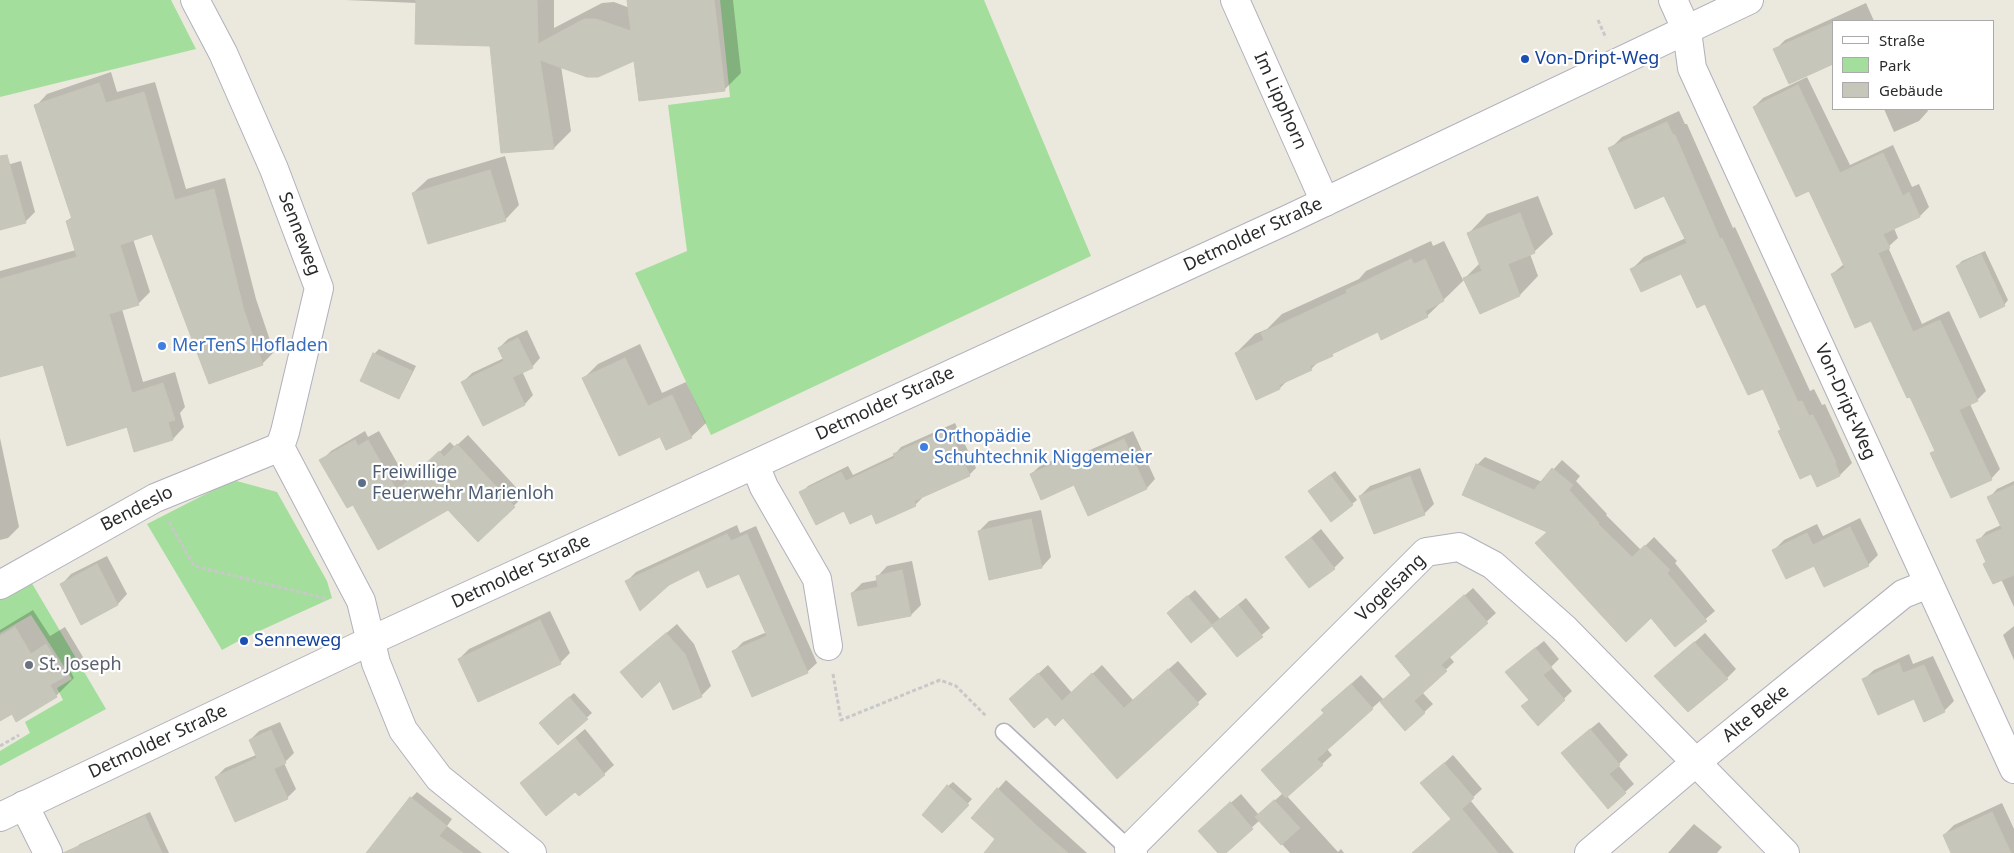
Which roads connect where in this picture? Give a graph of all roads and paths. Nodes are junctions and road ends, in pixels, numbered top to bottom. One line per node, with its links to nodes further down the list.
1 (195, 0): 7 (street, Senneweg)
2 (1235, 0): 6 (street, Im Lipphorn)
3 (1673, 0): 5 (street)
4 (1749, 0): 5 (street, Detmolder Straße)
5 (1687, 31): 6 (street, Detmolder Straße); 10 (street, Von-Dript-Weg)
6 (1325, 202): 8 (street, Detmolder Straße)
7 (280, 447): 9 (street, Bendeslo); 12 (street)
8 (755, 465): 13 (street, Detmolder Straße); 14 (street)
9 (155, 498): 11 (street, Bendeslo); 12 (path)
10 (1928, 584): 18 (street, Alte Beke); 19 (street, Von-Dript-Weg)
11 (0, 585)
12 (361, 601): 13 (street)
13 (370, 641): 20 (street, Detmolder Straße); 24 (street)
14 (828, 646): 15 (path)
15 (1004, 732): 22 (lane)
16 (19, 735): 17 (path)
17 (0, 746)
18 (1695, 763): 22 (street, Vogelsang); 25 (street, Alte Beke); 26 (street, Vogelsang)
19 (2014, 770)
20 (24, 805): 21 (street, Detmolder Straße); 23 (street)
21 (0, 817)
22 (1131, 851)
23 (48, 853)
24 (532, 853)
25 (1589, 853)
26 (1786, 853)

